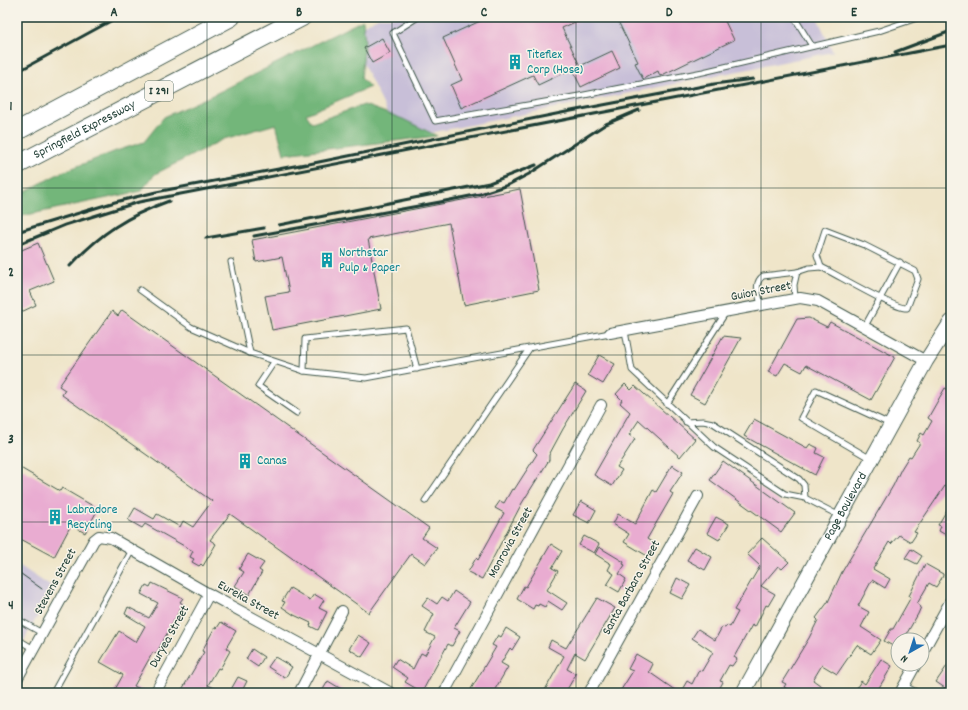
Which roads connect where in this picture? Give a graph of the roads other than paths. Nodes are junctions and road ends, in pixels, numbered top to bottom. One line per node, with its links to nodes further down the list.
1 (231, 17): 7 (highway, I 291)
2 (302, 17): 8 (highway, Springfield Expressway / I 291)
3 (418, 17): 6 (lane)
4 (794, 17): 6 (lane)
5 (920, 17): 6 (lane)
6 (812, 46)
7 (17, 131)
8 (17, 165)
9 (231, 262): 23 (lane)
10 (900, 262): 11 (lane); 14 (lane); 14 (lane)
11 (821, 267): 12 (lane); 14 (lane)
12 (797, 272): 15 (lane); 16 (lane)
13 (140, 290): 23 (lane)
14 (880, 297): 19 (lane)
15 (795, 299): 16 (street, Guion Street); 19 (street, Guion Street)
16 (761, 305): 17 (street, Guion Street)
17 (726, 312): 20 (street, Guion Street); 28 (lane)
18 (951, 322): 24 (street, Page Boulevard)
19 (865, 326): 24 (street, Guion Street)
20 (625, 331): 21 (street, Guion Street); 28 (lane)
21 (610, 334): 22 (lane)
22 (529, 349): 26 (lane); 36 (lane)
23 (250, 353): 25 (lane)
24 (926, 361): 32 (street, Page Boulevard)
25 (274, 362): 27 (lane); 30 (lane)
26 (417, 369): 27 (lane); 27 (lane)
27 (304, 371)
28 (668, 404): 31 (lane)
29 (601, 405): 56 (street, Monrovia Street)
30 (296, 413)
31 (686, 422): 35 (lane); 35 (lane)
32 (891, 425): 33 (street, Page Boulevard); 33 (lane)
33 (872, 460): 37 (street, Page Boulevard)
34 (698, 496): 57 (street, Santa Barbara Street)
35 (805, 498): 37 (lane)
36 (425, 501)
37 (841, 516): 58 (street, Page Boulevard)
38 (94, 540): 39 (street, Eureka Street); 44 (street, Stevens Street)
39 (132, 550): 40 (street, Eureka Street); 52 (lane)
40 (209, 594): 48 (street, Eureka Street); 53 (street, Duryea Street)
41 (951, 600): 45 (street)
42 (342, 611): 48 (street)
43 (17, 619): 44 (lane)
44 (42, 633): 47 (street, Stevens Street)
45 (930, 638)
46 (17, 639): 47 (lane)
47 (34, 649): 50 (street, Stevens Street)
48 (319, 655): 54 (street); 55 (street, Eureka Street)
49 (911, 672): 51 (street)
50 (17, 679)
51 (901, 690): 59 (street)
52 (53, 693)
53 (154, 693)
54 (299, 693)
55 (391, 693)
56 (444, 693)
57 (589, 693)
58 (743, 693)
59 (913, 693)

